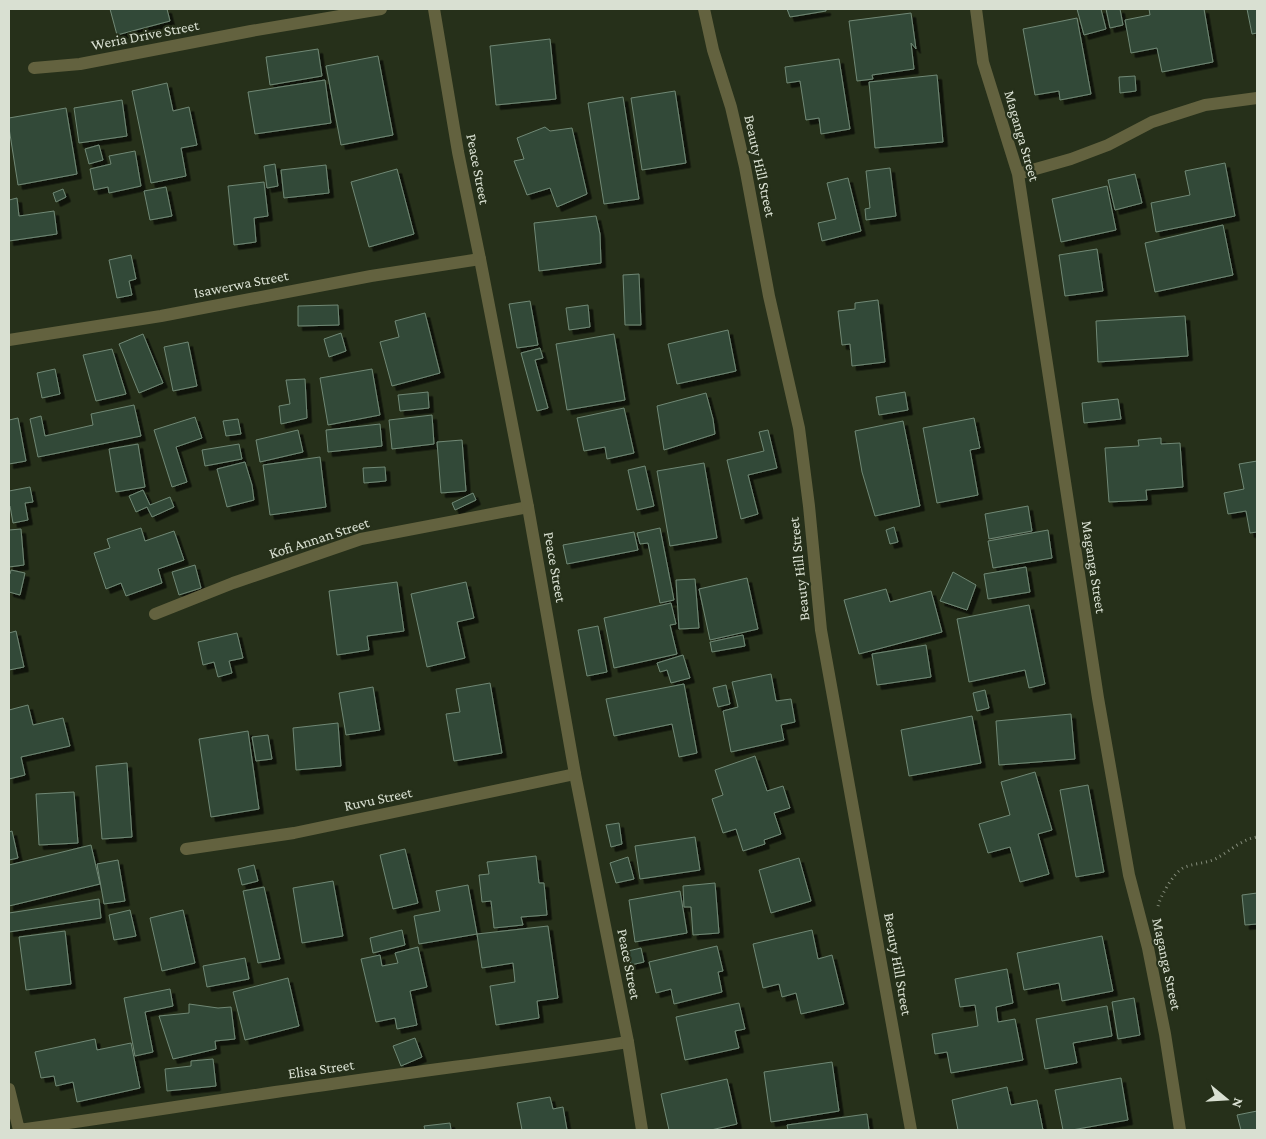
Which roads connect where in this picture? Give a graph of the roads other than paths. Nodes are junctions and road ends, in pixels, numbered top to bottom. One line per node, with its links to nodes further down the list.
1 (381, 9): 5 (street, Weria Drive Street)
2 (434, 9): 8 (street, Peace Street)
3 (704, 9): 18 (street, Beauty Hill Street)
4 (976, 9): 7 (street, Maganga Street)
5 (34, 68)
6 (1257, 98): 7 (street)
7 (1018, 174): 19 (street, Maganga Street)
8 (480, 259): 9 (street, Isawerwa Street); 10 (street, Peace Street)
9 (9, 340)
10 (528, 507): 11 (street, Kofi Annan Street); 12 (street, Peace Street)
11 (155, 614)
12 (575, 774): 13 (street, Ruvu Street); 14 (street, Peace Street)
13 (186, 849)
14 (628, 1042): 16 (street, Elisa Street); 17 (street, Peace Street)
15 (9, 1089): 16 (street)
16 (19, 1130)
17 (642, 1130)
18 (911, 1130)
19 (1180, 1130)

